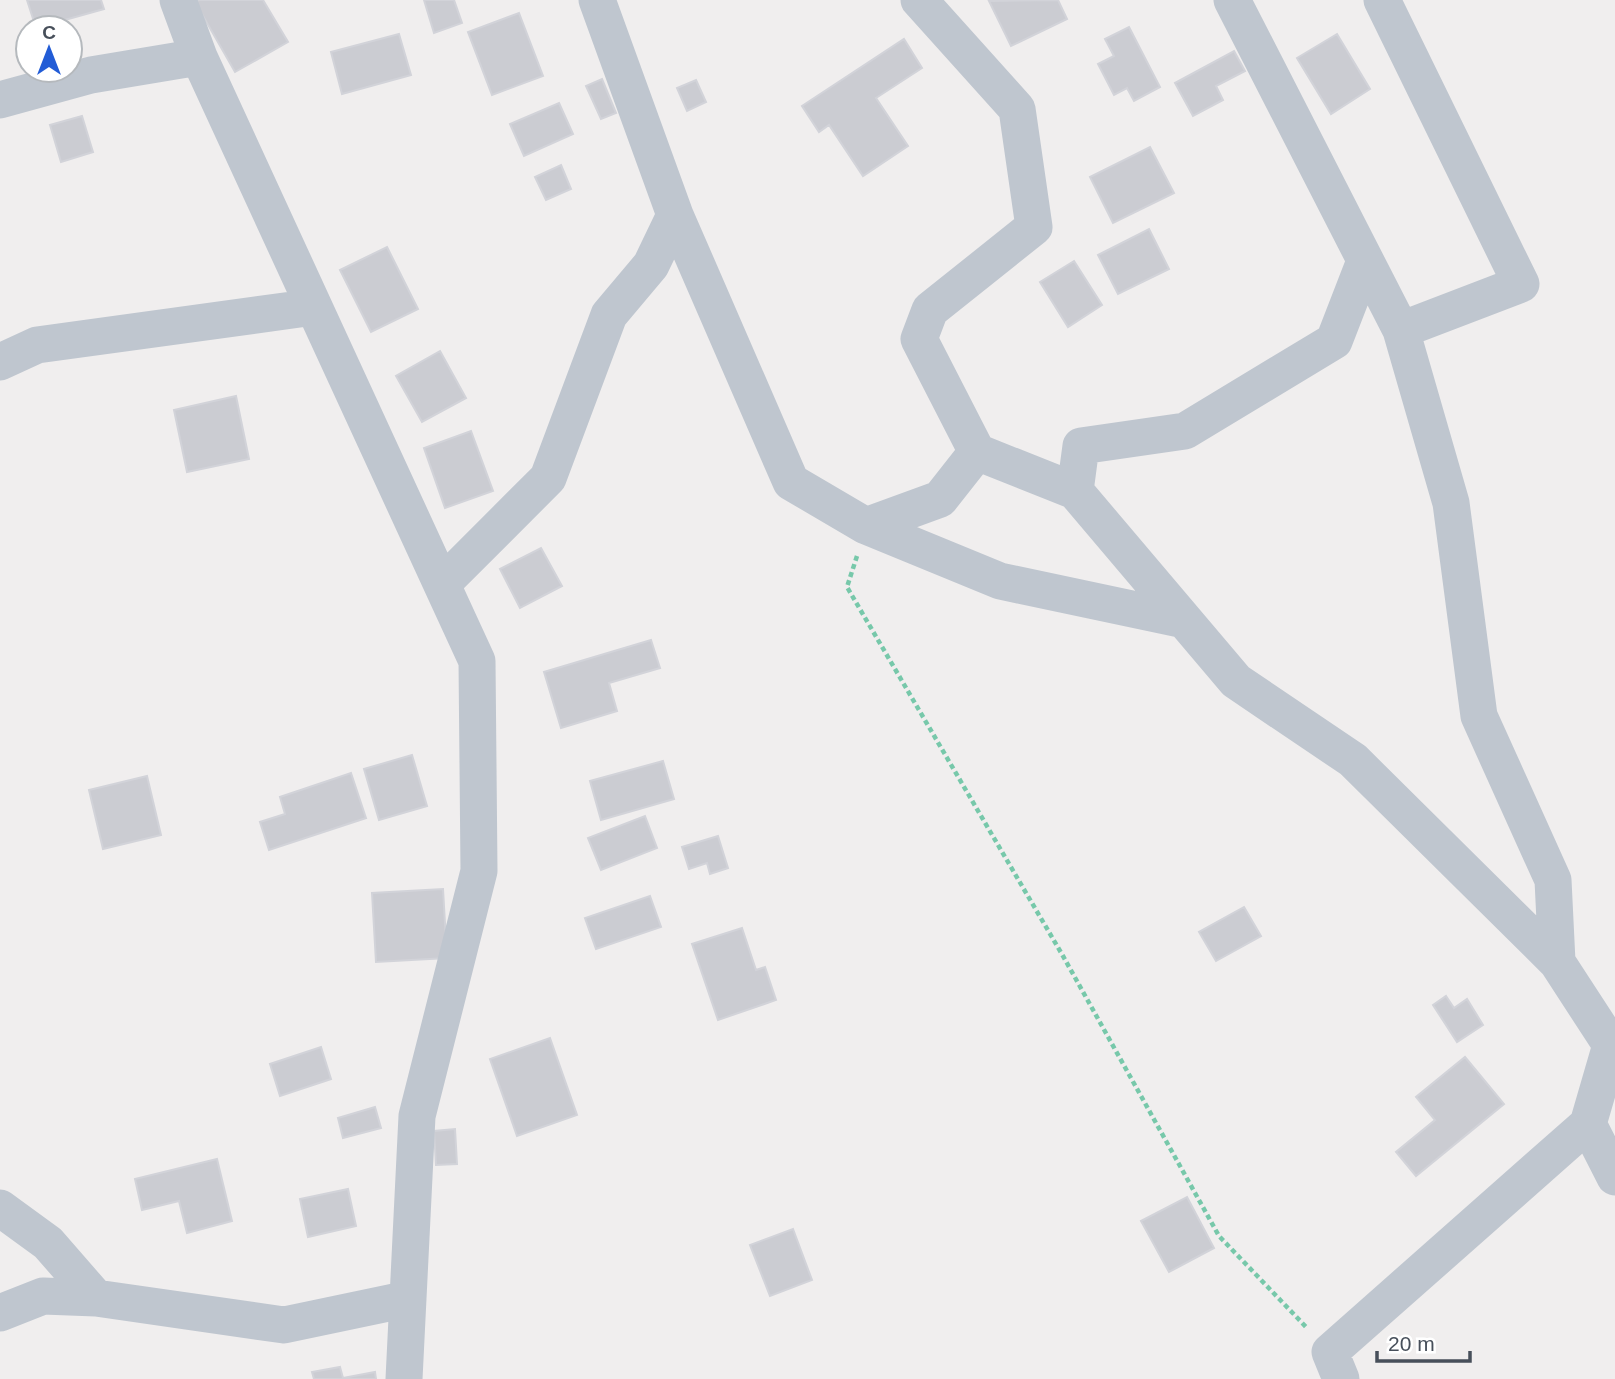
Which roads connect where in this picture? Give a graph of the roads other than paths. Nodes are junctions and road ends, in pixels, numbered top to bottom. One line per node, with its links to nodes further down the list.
1 (178, 0): 6 (street)
2 (597, 0): 8 (street)
3 (919, 0): 13 (street)
4 (1231, 0): 9 (street)
5 (1382, 0): 11 (street)
6 (199, 57): 7 (street); 10 (street)
7 (0, 100)
8 (676, 215): 15 (street); 16 (street)
9 (1365, 261): 11 (street); 14 (street)
10 (314, 307): 12 (street); 16 (street)
11 (1401, 330): 18 (street)
12 (0, 362)
13 (977, 452): 14 (street); 15 (street)
14 (1075, 491): 17 (street)
15 (866, 526): 17 (street)
16 (442, 584): 23 (street)
17 (1184, 621): 18 (street)
18 (1557, 962): 19 (street)
19 (1588, 1124): 20 (street); 25 (street)
20 (1615, 1177)
21 (0, 1208): 22 (street)
22 (96, 1298): 23 (street); 24 (street)
23 (408, 1299): 26 (street)
24 (0, 1312)
25 (1335, 1365)
26 (404, 1379)

